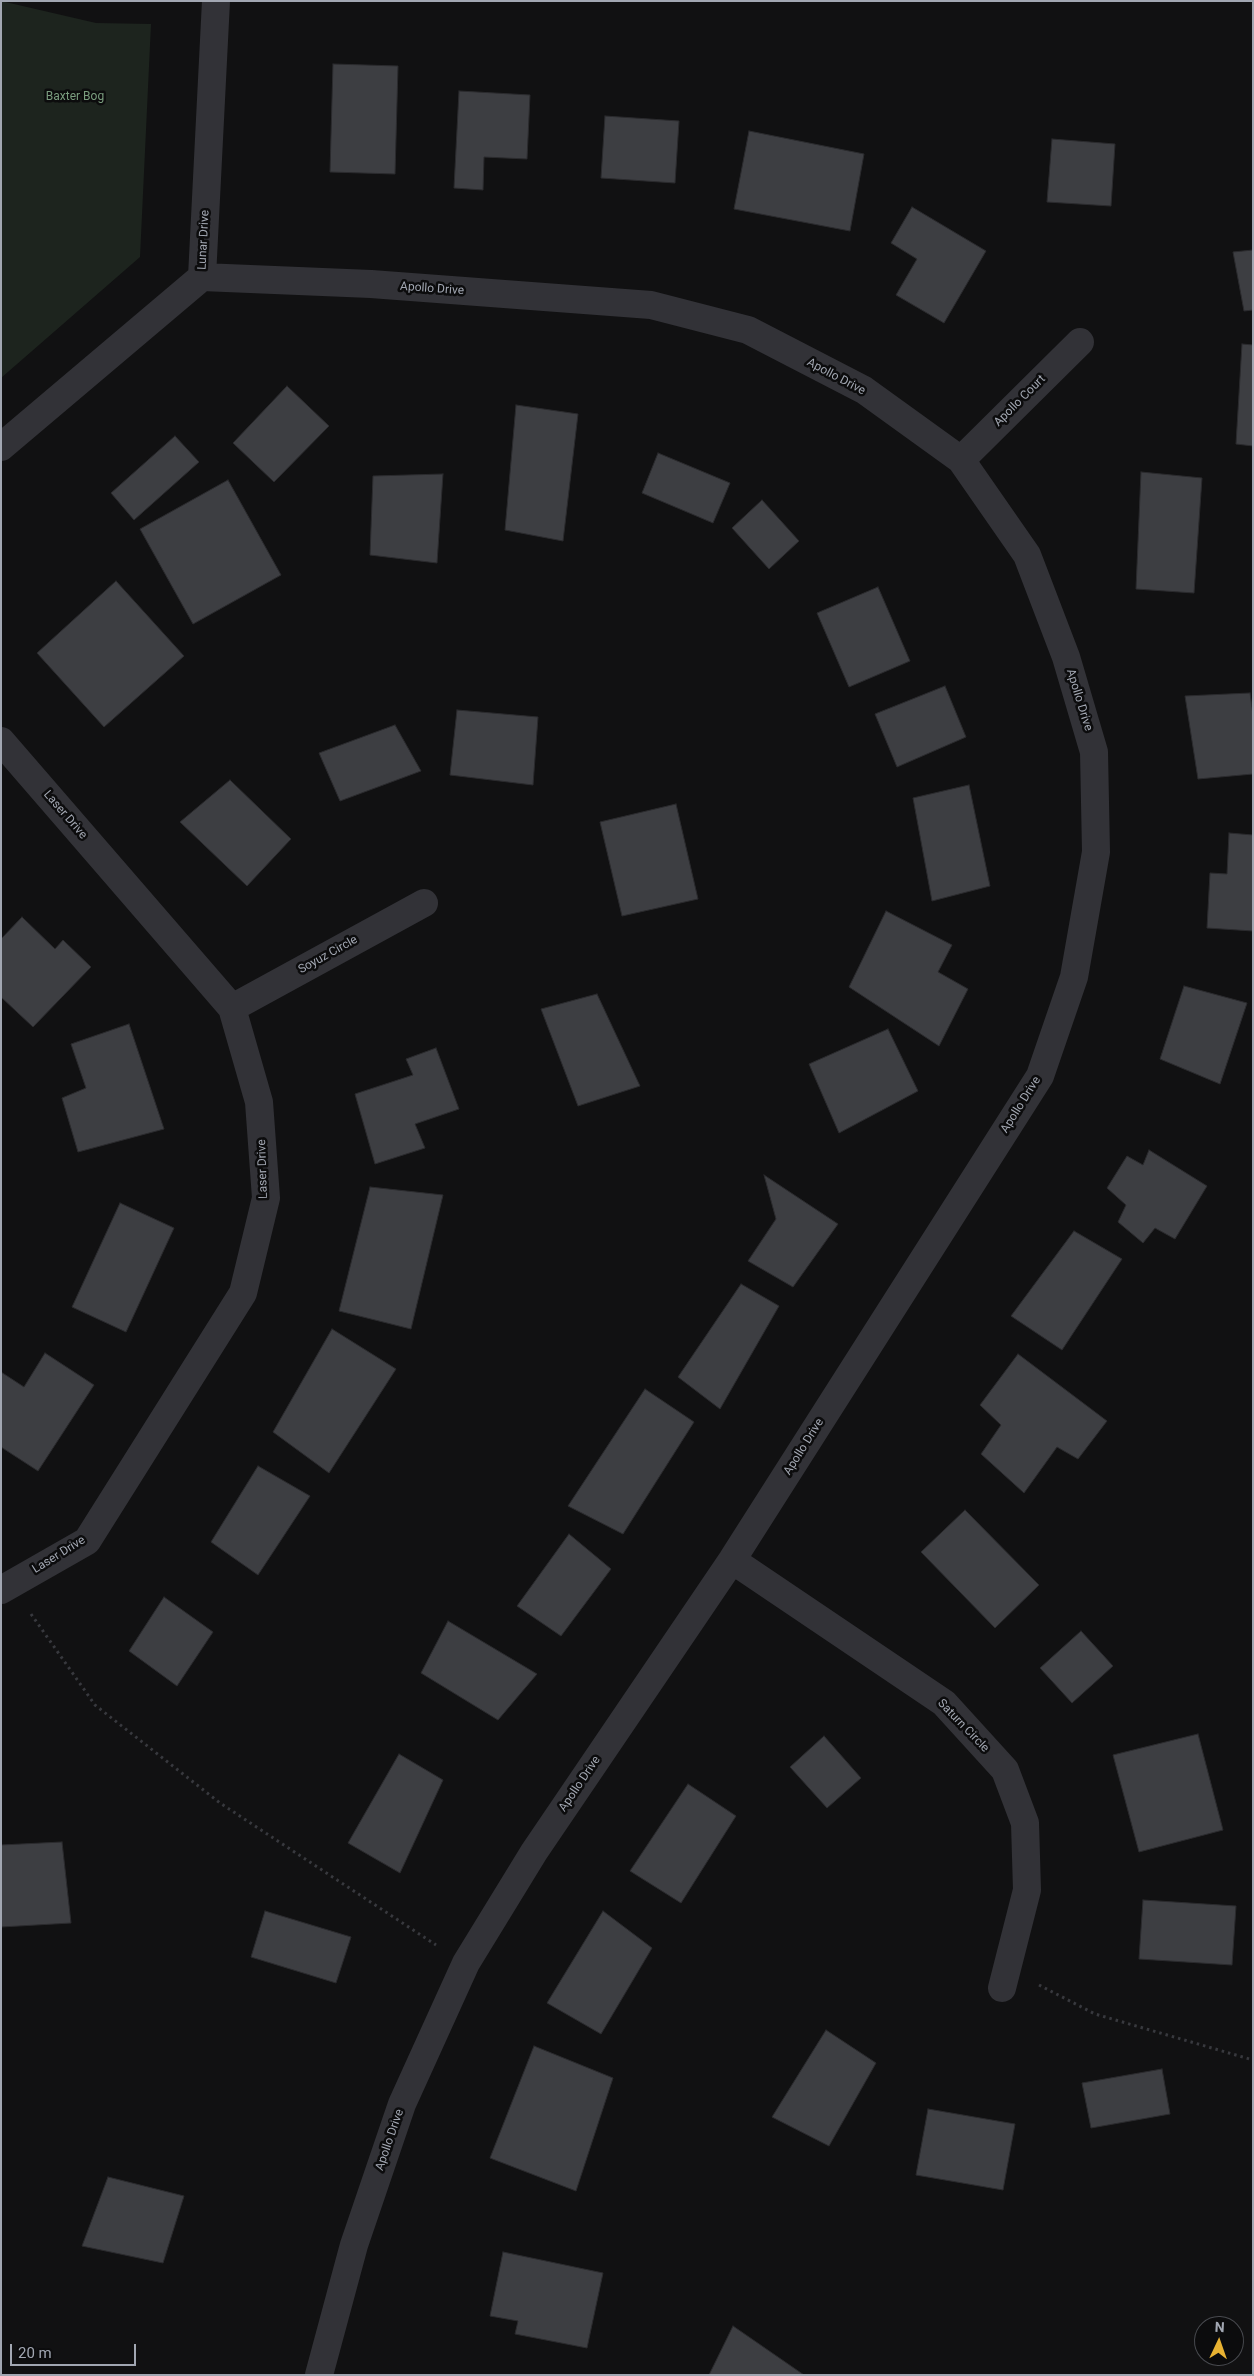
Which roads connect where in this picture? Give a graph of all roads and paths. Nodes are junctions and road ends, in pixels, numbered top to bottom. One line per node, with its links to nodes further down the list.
1 (216, 1): 2 (street, Lunar Drive)
2 (202, 277): 4 (street, Lunar Drive); 5 (street, Apollo Drive)
3 (1080, 342): 5 (street, Apollo Court)
4 (1, 447)
5 (961, 460): 9 (street, Apollo Drive)
6 (1, 741): 8 (street, Laser Drive)
7 (424, 903): 8 (street, Soyuz Circle)
8 (232, 1008): 10 (street, Laser Drive)
9 (732, 1560): 11 (street, Apollo Drive); 12 (street, Saturn Circle)
10 (6, 1587): 11 (path)
11 (466, 1963): 14 (street, Apollo Drive)
12 (1005, 1978): 13 (path)
13 (1253, 2060)
14 (319, 2375)

